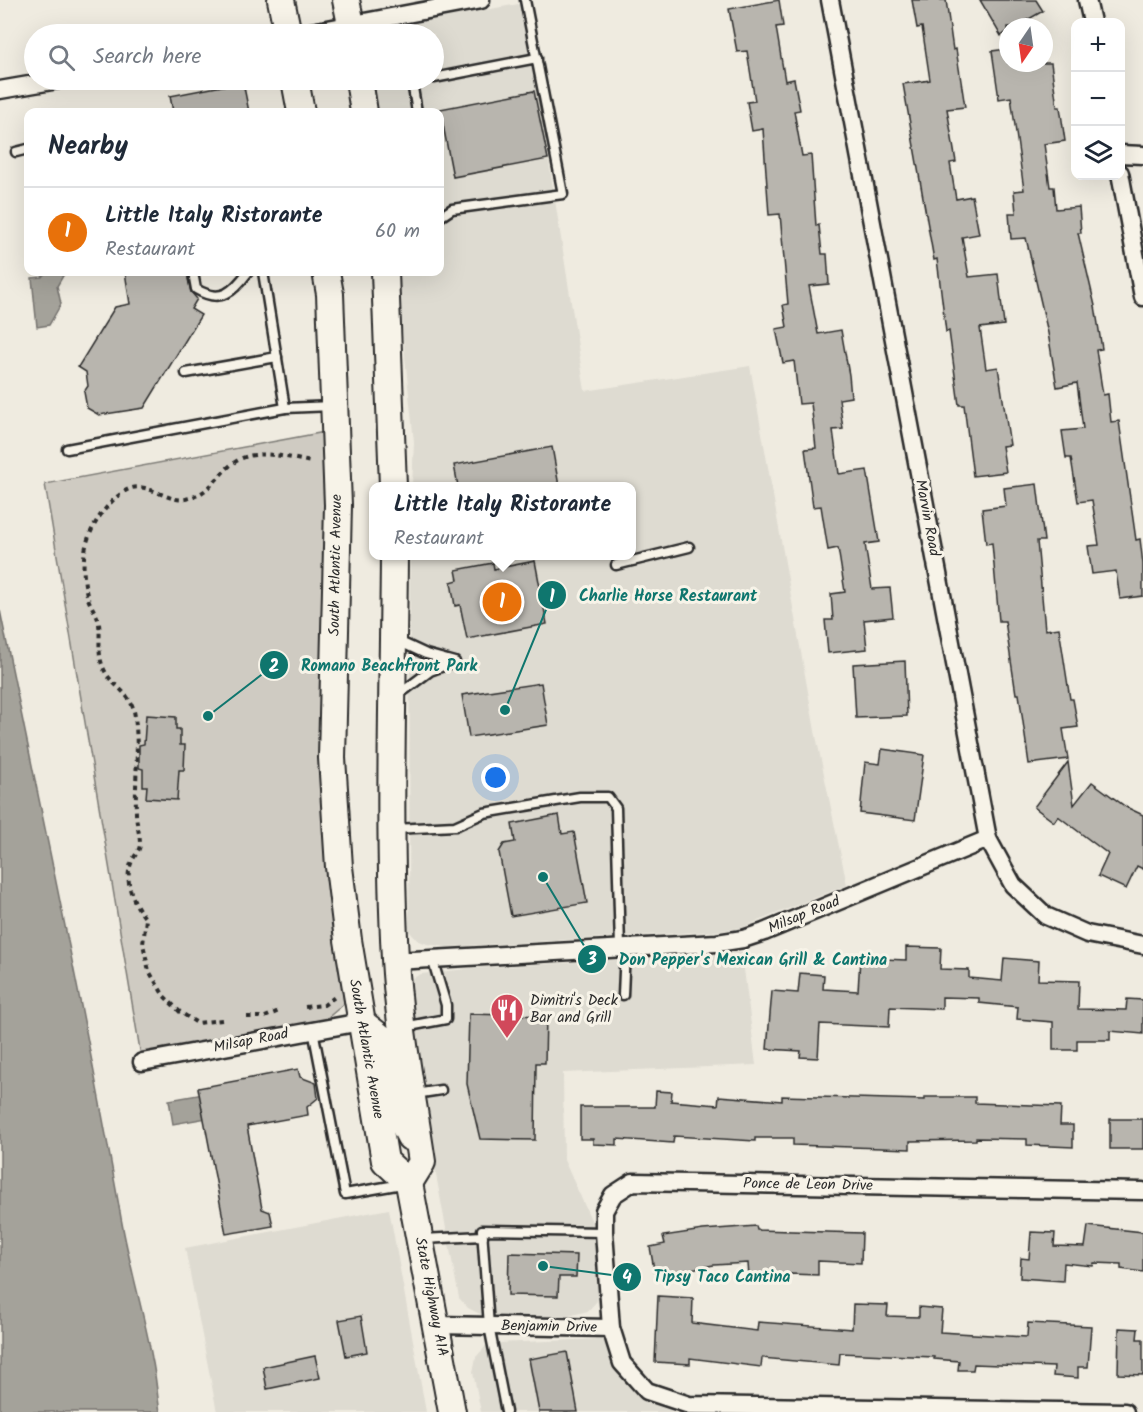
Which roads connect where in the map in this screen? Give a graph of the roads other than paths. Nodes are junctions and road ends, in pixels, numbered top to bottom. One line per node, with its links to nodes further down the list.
1 (281, 0): 8 (main road)
2 (346, 0): 9 (main road)
3 (481, 0): 10 (street)
4 (525, 0): 11 (lane)
5 (830, 0): 47 (street, Marvin Road)
6 (1087, 0): 7 (street)
7 (1091, 18)
8 (286, 24)
9 (351, 24)
10 (378, 24)
11 (537, 58): 12 (lane); 26 (lane)
12 (444, 76)
13 (24, 86): 14 (street)
14 (0, 90)
15 (297, 90): 18 (main road)
16 (361, 90): 19 (main road)
17 (413, 90): 20 (lane)
18 (300, 108)
19 (363, 108)
20 (416, 108)
21 (24, 150): 22 (lane)
22 (16, 152)
23 (1125, 154): 24 (street)
24 (1143, 155)
25 (1121, 180): 32 (street)
26 (444, 214)
27 (245, 276): 31 (lane)
28 (264, 276): 33 (lane)
29 (327, 276): 35 (main road, South Atlantic Avenue)
30 (386, 276): 38 (main road)
31 (194, 278)
32 (1143, 297)
33 (277, 357): 34 (lane); 36 (lane)
34 (186, 373)
35 (335, 406): 36 (lane); 53 (main road, South Atlantic Avenue)
36 (285, 408): 37 (lane)
37 (67, 449)
38 (393, 482)
39 (689, 548): 42 (lane)
40 (394, 560): 44 (main road)
41 (634, 560): 43 (lane)
42 (636, 560)
43 (616, 564)
44 (393, 639): 45 (main road); 45 (lane)
45 (393, 699): 46 (main road)
46 (391, 829): 49 (lane); 51 (main road)
47 (988, 839): 48 (street, Marvin Road); 49 (street, Milsap Road)
48 (1143, 945)
49 (623, 948): 50 (street, Milsap Road); 52 (lane)
50 (432, 958): 51 (street, Milsap Road); 54 (lane)
51 (395, 961): 54 (main road)
52 (623, 995)
53 (361, 1022): 55 (street, Milsap Road); 59 (main road, South Atlantic Avenue)
54 (401, 1028): 58 (main road)
55 (312, 1030): 56 (street, Milsap Road); 59 (lane)
56 (142, 1062)
57 (441, 1089): 58 (lane)
58 (411, 1095): 59 (main road)
59 (416, 1172): 63 (main road, State Highway A1A)
60 (1143, 1191): 61 (street, Ponce de Leon Drive)
61 (604, 1232): 62 (lane); 66 (street, Ponce de Leon Drive)
62 (483, 1236): 63 (lane); 65 (lane)
63 (420, 1239): 64 (main road, State Highway A1A)
64 (436, 1325): 65 (street, Benjamin Drive); 67 (main road, State Highway A1A)
65 (489, 1326): 66 (street, Benjamin Drive); 68 (lane)
66 (611, 1328): 69 (street, Benjamin Drive)
67 (452, 1412)
68 (506, 1412)
69 (1125, 1412)

